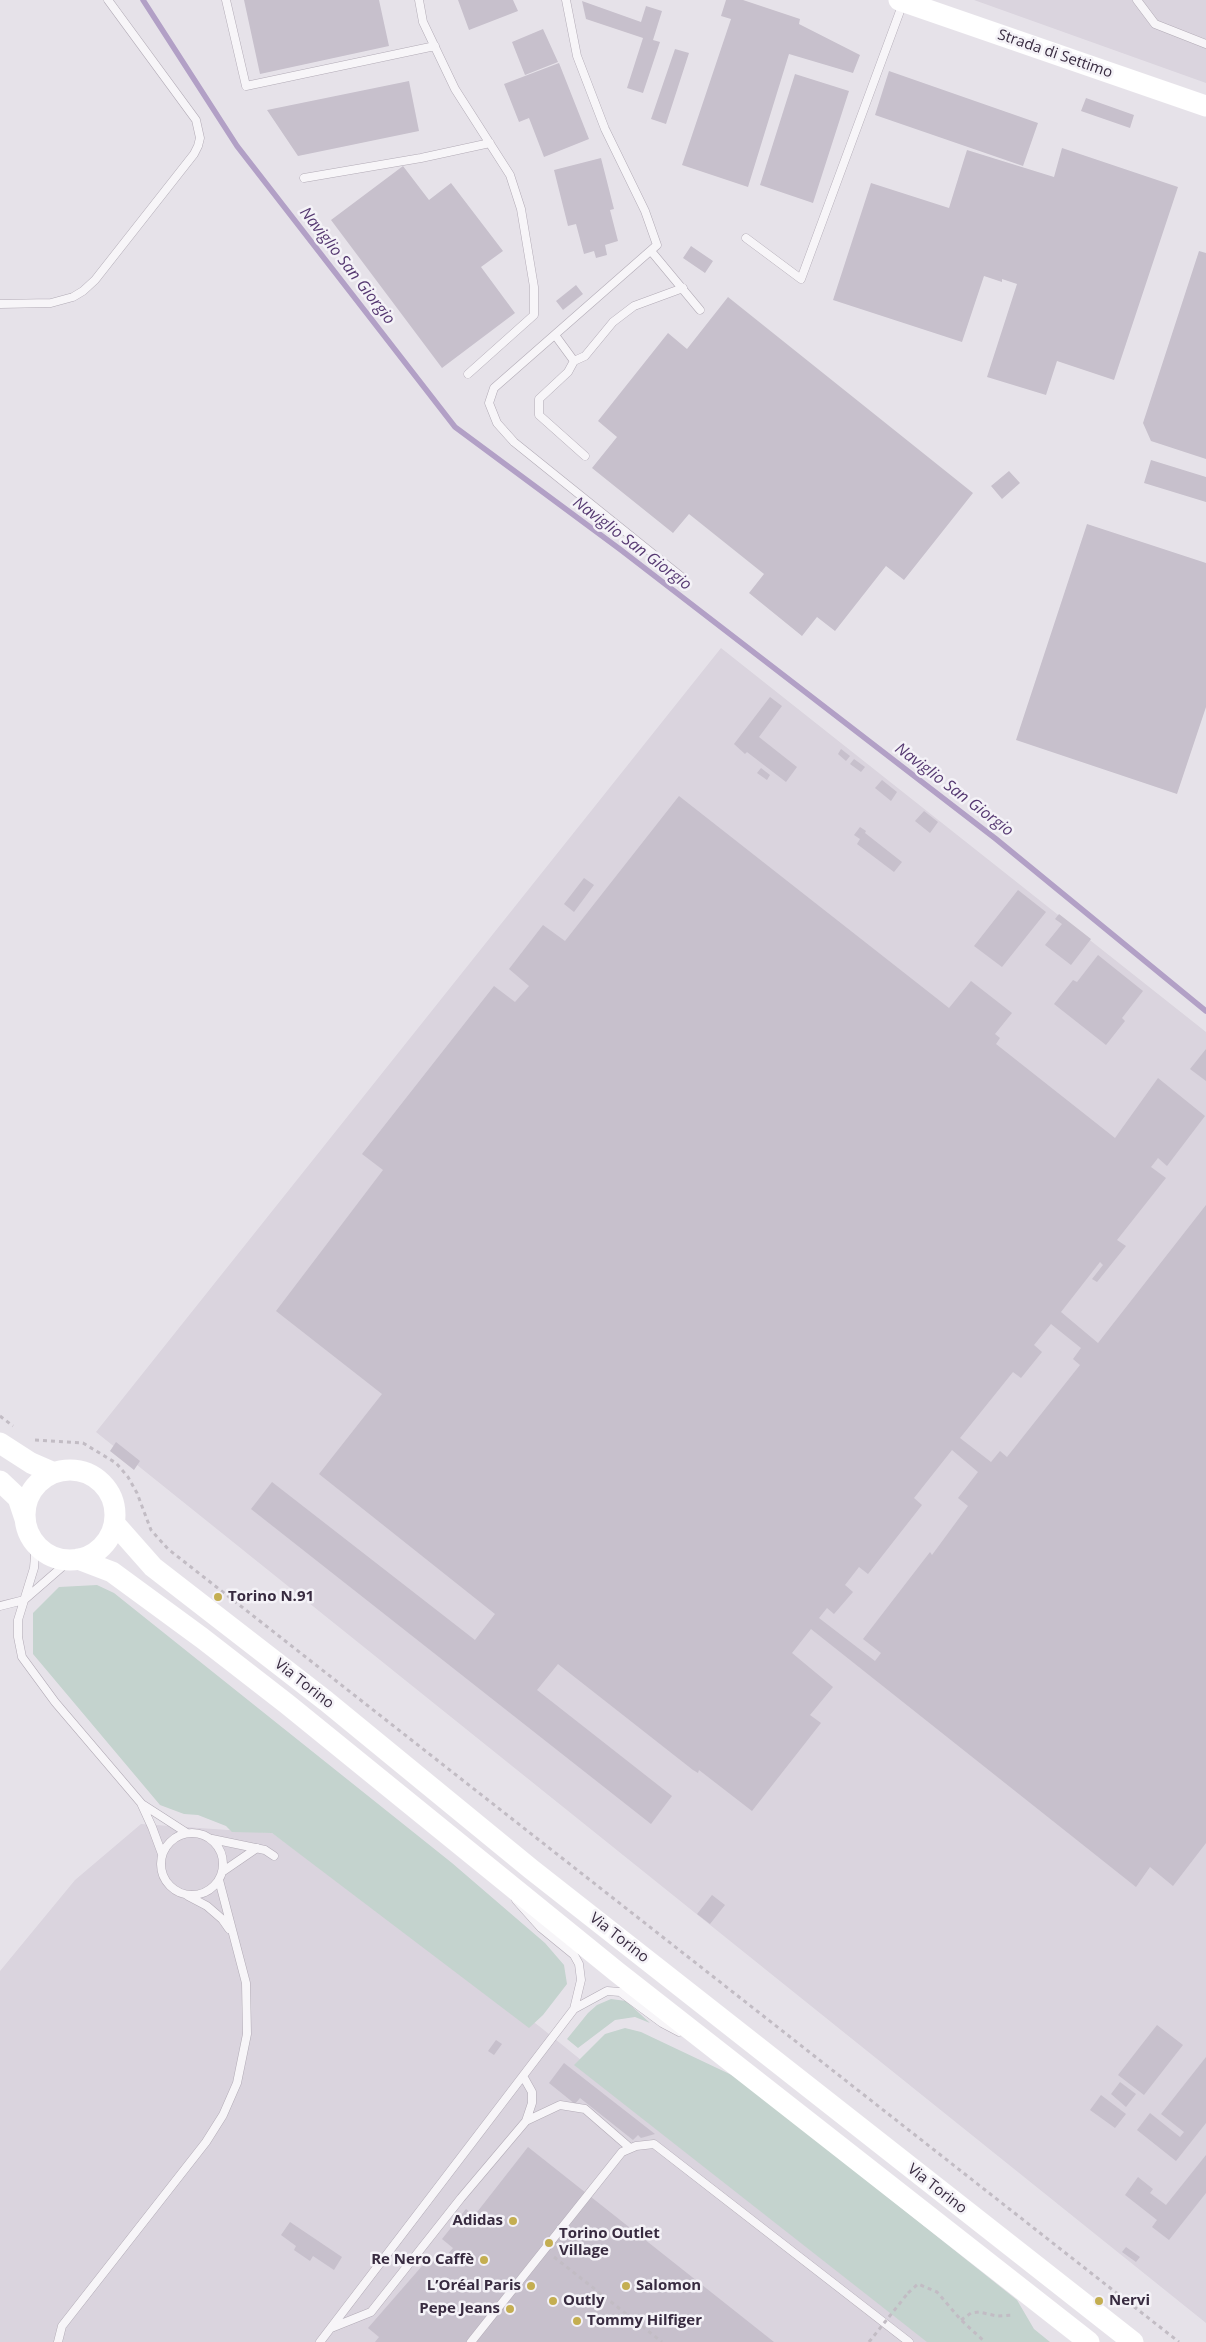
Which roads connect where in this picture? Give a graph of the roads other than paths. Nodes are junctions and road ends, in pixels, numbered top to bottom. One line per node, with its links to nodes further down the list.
1 (108, 0): 15 (lane)
2 (226, 0): 8 (lane)
3 (419, 0): 8 (lane)
4 (566, 0): 13 (lane)
5 (1137, 0): 7 (lane)
6 (901, 1): 9 (main road, Strada di Settimo); 12 (lane)
7 (1206, 44)
8 (435, 46): 10 (lane)
9 (1206, 106)
10 (490, 143): 11 (lane); 19 (lane)
11 (304, 178)
12 (746, 238)
13 (651, 250): 14 (lane); 17 (lane)
14 (683, 288): 16 (lane); 18 (lane)
15 (0, 304)
16 (700, 310)
17 (555, 335): 18 (lane); 21 (lane)
18 (574, 361): 20 (lane)
19 (468, 374)
20 (585, 456)
21 (683, 578)
22 (0, 1443): 23 (main road)
23 (54, 1473): 25 (main road); 26 (main road)
24 (0, 1480): 26 (main road)
25 (115, 1524): 27 (main road); 51 (main road, Via Torino)
26 (27, 1527): 27 (main road); 28 (lane)
27 (74, 1560): 28 (lane); 37 (main road, Via Torino)
28 (24, 1600): 29 (lane); 30 (lane)
29 (0, 1606)
30 (141, 1803): 31 (lane); 34 (lane)
31 (187, 1833): 32 (lane); 34 (lane)
32 (210, 1838): 33 (lane); 36 (lane)
33 (257, 1848): 35 (lane); 36 (lane)
34 (162, 1854): 38 (lane)
35 (274, 1856)
36 (220, 1876): 38 (lane); 39 (lane)
37 (504, 1882): 40 (lane); 41 (main road, Via Torino)
38 (187, 1895): 39 (lane)
39 (233, 1935): 46 (lane)
40 (574, 2009): 41 (lane); 42 (lane)
41 (728, 2058): 50 (main road, Via Torino)
42 (523, 2076): 43 (lane); 45 (lane)
43 (526, 2121): 44 (lane); 45 (lane)
44 (630, 2148): 48 (lane); 49 (lane)
45 (330, 2329): 47 (lane)
46 (58, 2342)
47 (320, 2342)
48 (471, 2342)
49 (909, 2342)
50 (1089, 2342)
51 (1132, 2342)

